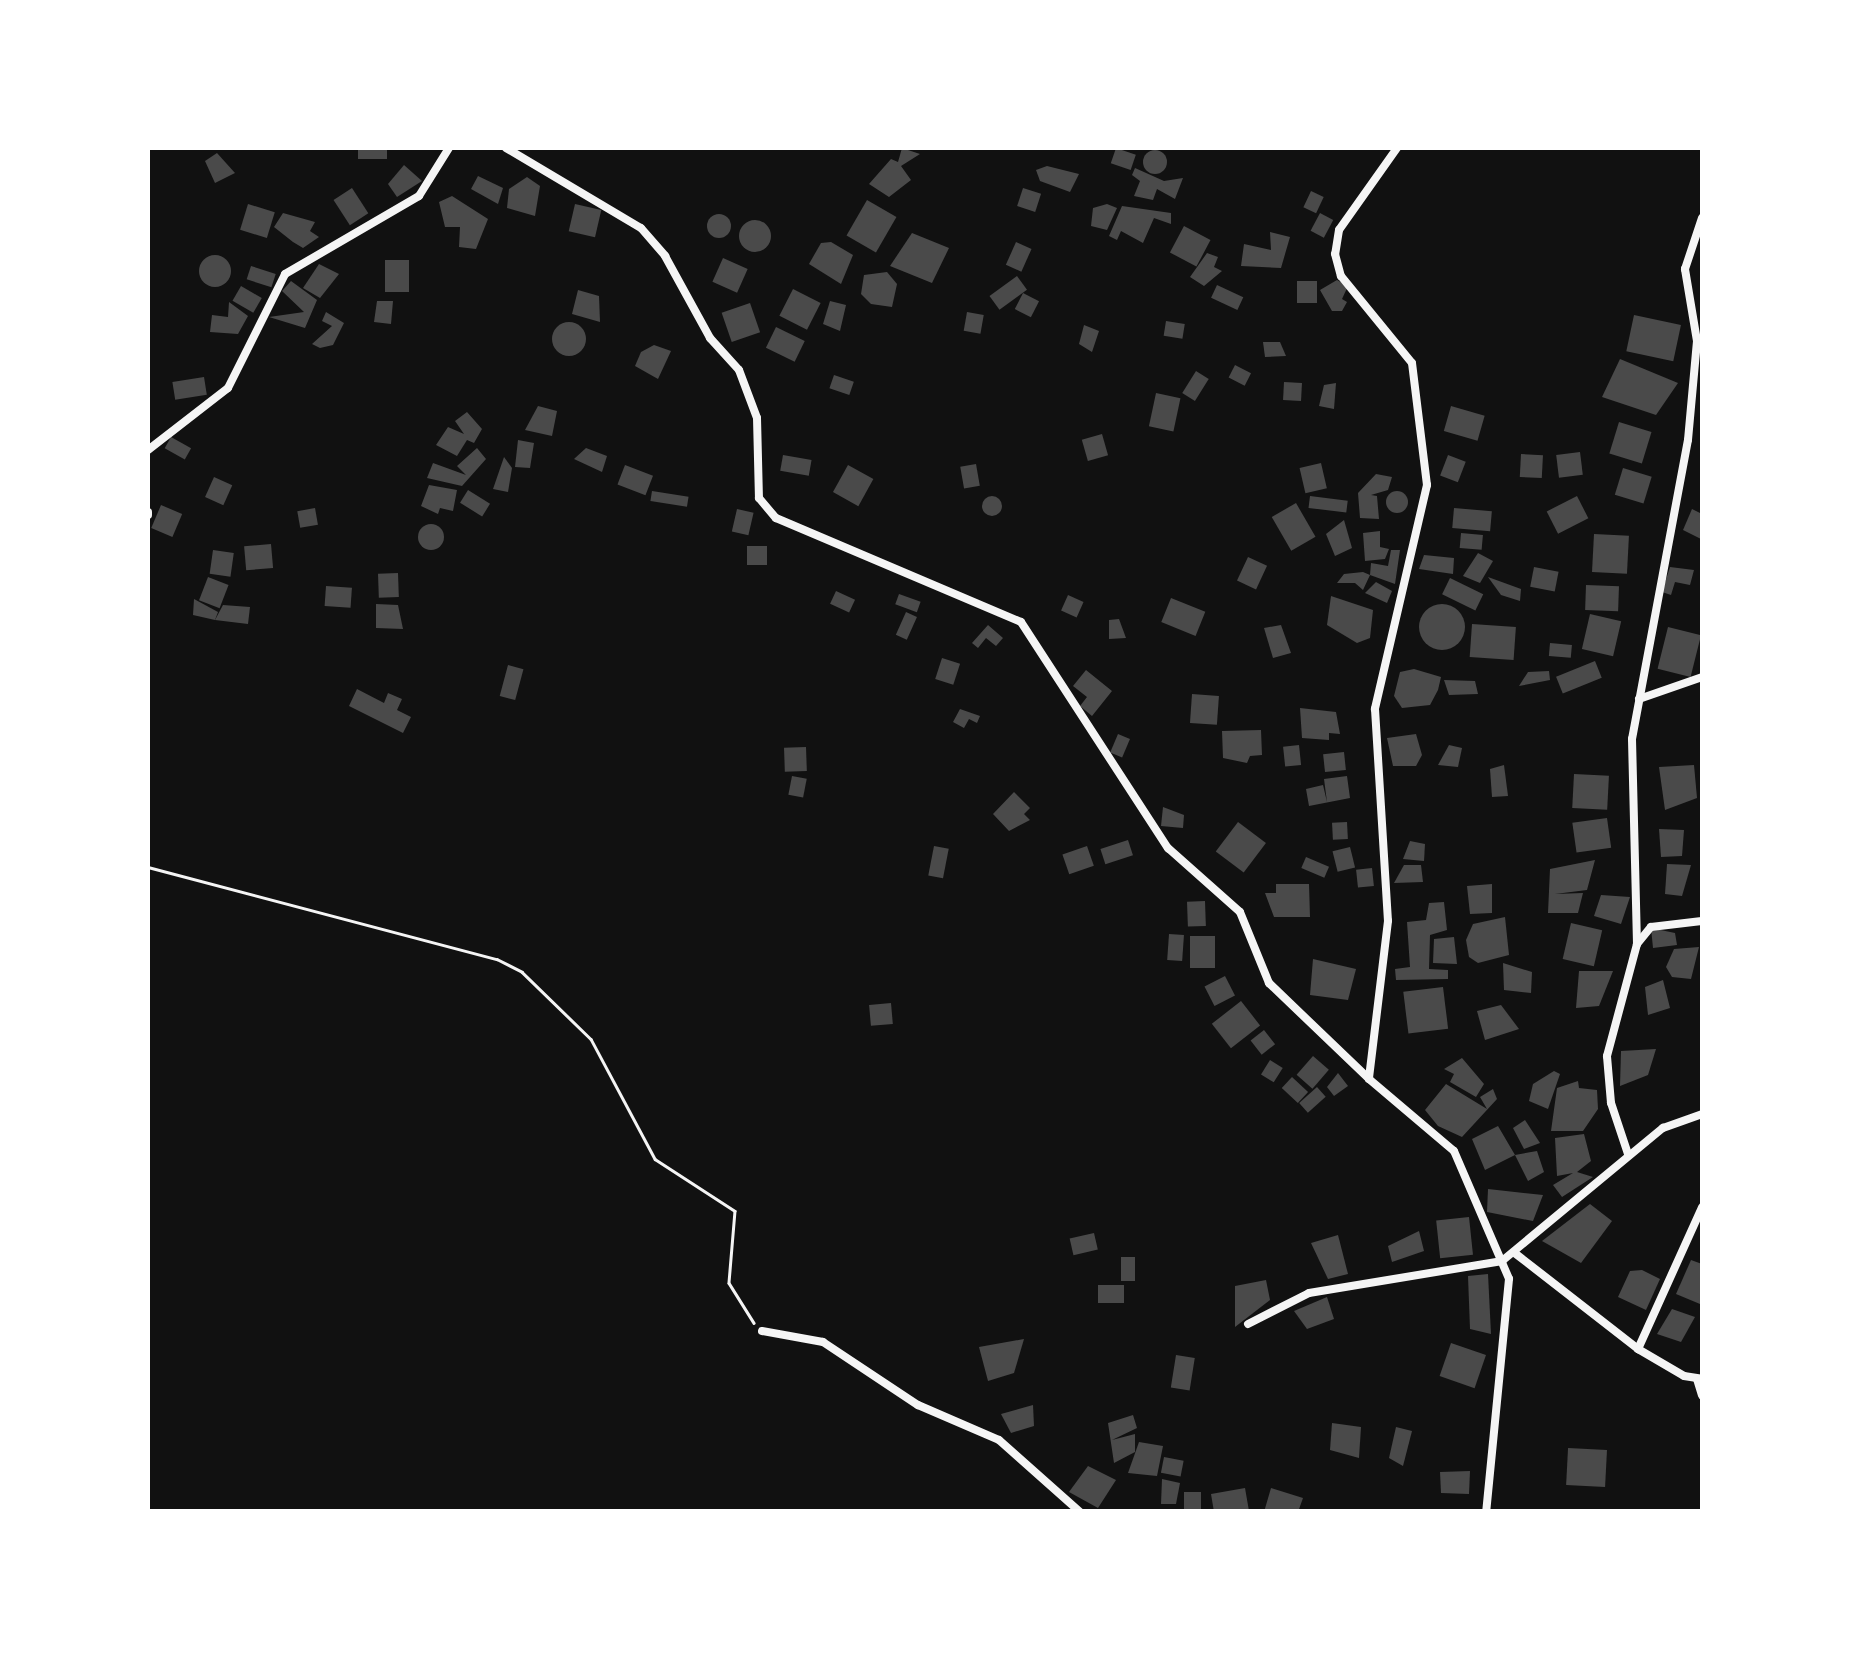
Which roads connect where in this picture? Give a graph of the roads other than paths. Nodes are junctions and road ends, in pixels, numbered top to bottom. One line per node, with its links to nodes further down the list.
1 (449, 148): 5 (street)
2 (506, 148): 10 (street)
3 (1397, 148): 10 (street)
4 (1702, 218): 7 (street)
5 (148, 450)
6 (1702, 677): 7 (street)
7 (1639, 699): 9 (street)
8 (1702, 922): 9 (street)
9 (1638, 944): 12 (street)
10 (1369, 1079): 15 (street)
11 (1702, 1114): 12 (street)
12 (1628, 1154): 14 (street)
13 (1702, 1207): 18 (street)
14 (1516, 1254): 15 (street); 18 (street)
15 (1502, 1261): 16 (street); 22 (street)
16 (1248, 1324)
17 (762, 1331): 21 (street)
18 (1638, 1350): 19 (street)
19 (1700, 1379): 20 (street)
20 (1702, 1395)
21 (1080, 1512)
22 (1486, 1512)

